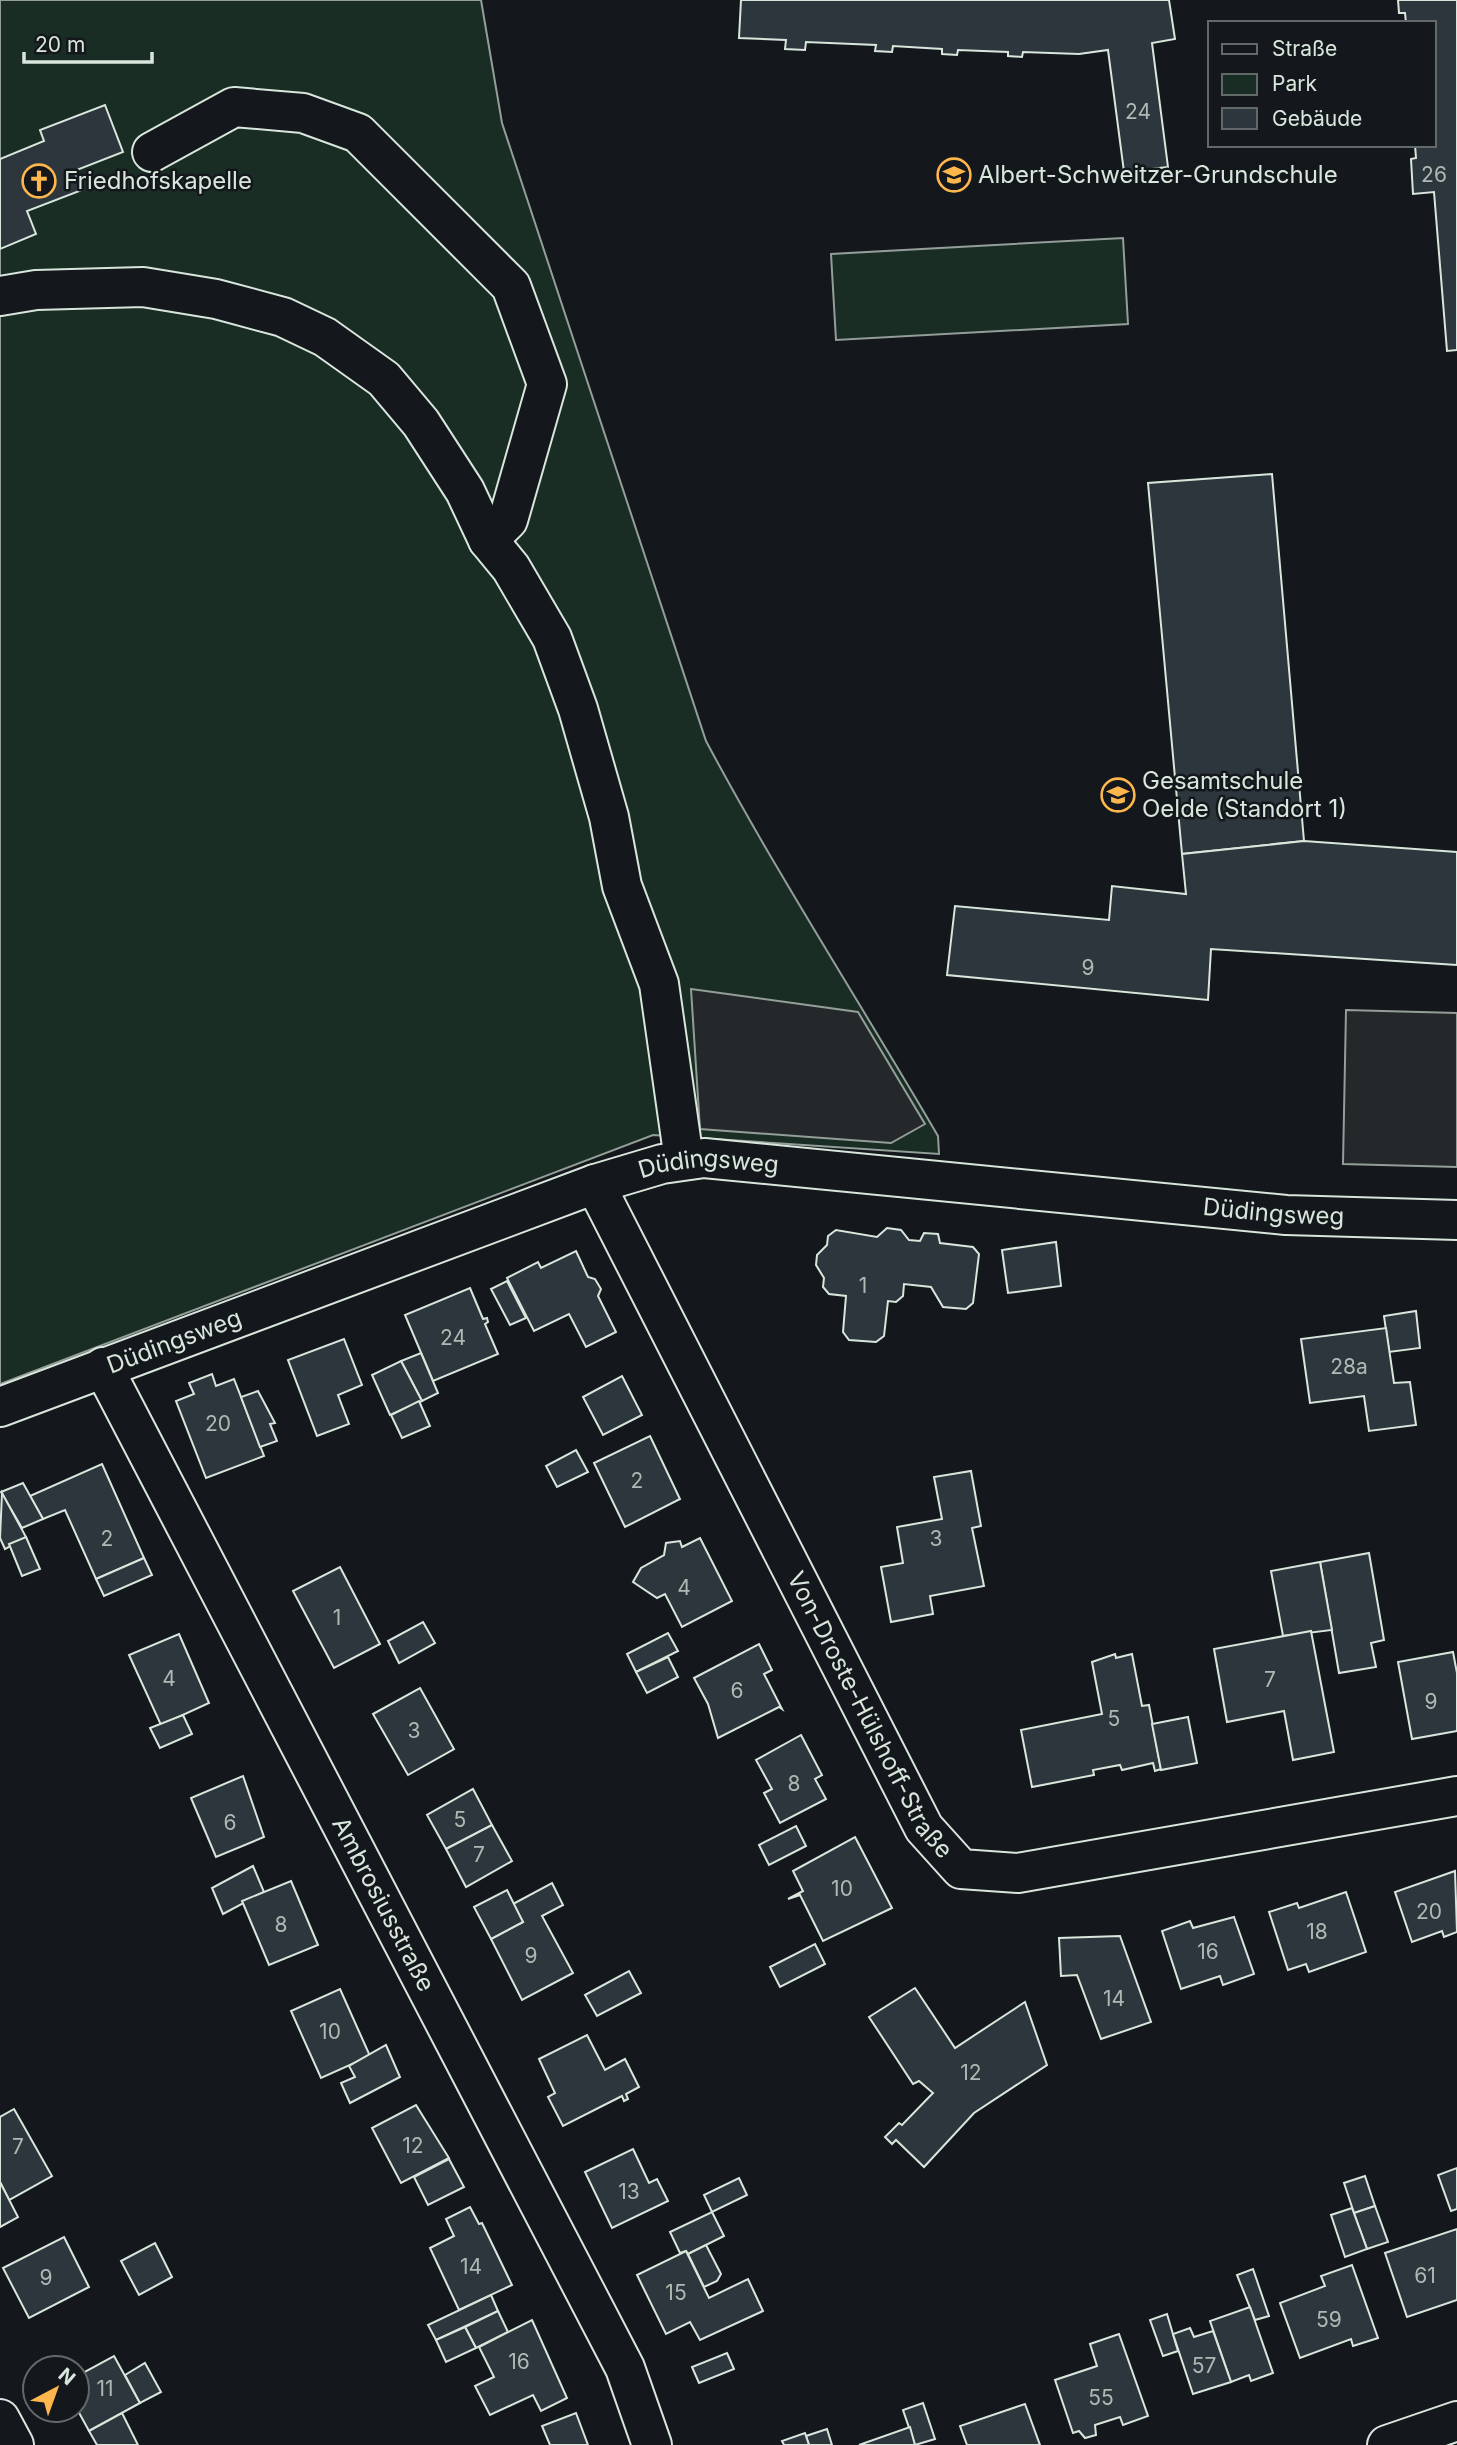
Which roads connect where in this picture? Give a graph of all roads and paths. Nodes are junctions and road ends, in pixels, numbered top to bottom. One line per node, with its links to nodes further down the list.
1 (152, 152): 3 (street)
2 (0, 296): 3 (street)
3 (488, 540): 4 (street)
4 (684, 1160): 5 (street, Düdingsweg); 6 (street, Düdingsweg)
5 (596, 1184): 7 (street, Düdingsweg); 9 (street, Von-Droste-Hülshoff-Straße)
6 (1457, 1220)
7 (103, 1367): 8 (street, Düdingsweg); 13 (street, Ambrosiusstraße)
8 (0, 1407)
9 (1457, 1796)
10 (0, 2419): 12 (street)
11 (1457, 2421): 14 (street)
12 (13, 2445)
13 (652, 2445)
14 (1387, 2445)

